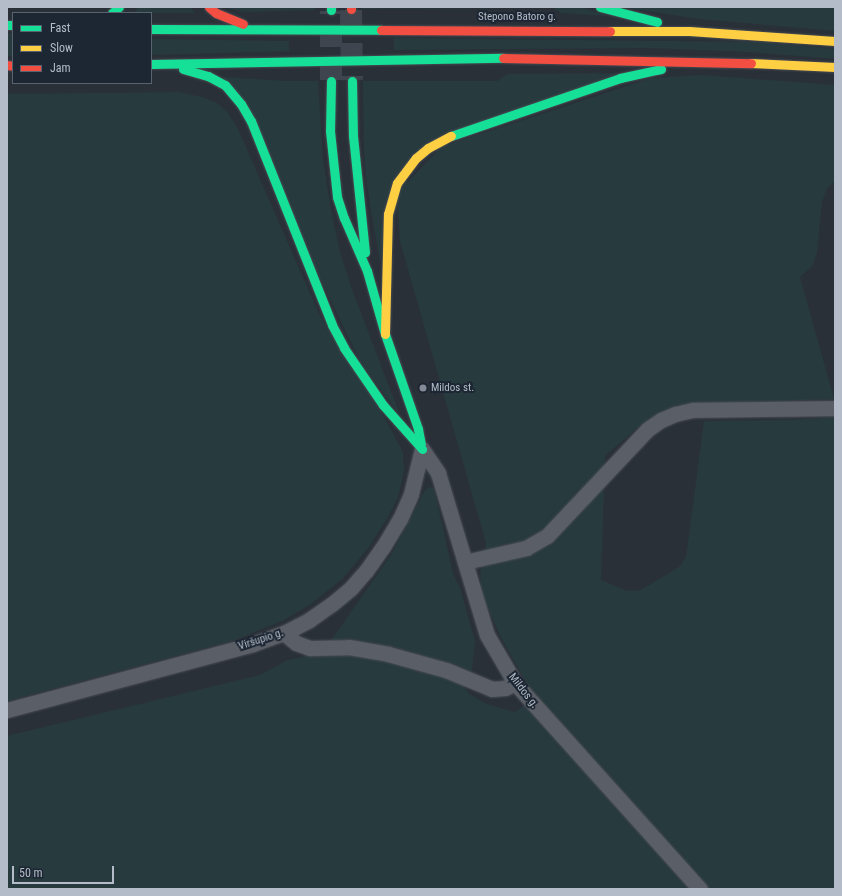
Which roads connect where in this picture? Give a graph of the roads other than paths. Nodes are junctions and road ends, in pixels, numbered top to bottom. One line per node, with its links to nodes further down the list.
1 (209, 7): 4 (main road)
2 (600, 7): 5 (main road)
3 (152, 29): 4 (main road, Stepono Batoro g.)
4 (268, 29): 5 (main road, Stepono Batoro g.)
5 (689, 31): 6 (main road, Stepono Batoro g.)
6 (835, 41)
7 (720, 61): 8 (main road); 10 (main road); 14 (main road)
8 (163, 63): 9 (main road); 16 (main road)
9 (152, 64)
10 (835, 67)
11 (330, 81): 13 (main road)
12 (352, 81): 13 (main road)
13 (367, 271): 14 (main road)
14 (385, 334): 16 (main road)
15 (835, 408): 17 (street)
16 (422, 449): 17 (street, Mildos g.); 18 (street, Viršupio g.)
17 (465, 562): 19 (street, Mildos g.)
18 (284, 633): 19 (street); 20 (street, Viršupio g.)
19 (515, 683): 21 (street, Mildos g.)
20 (7, 710)
21 (700, 889)

